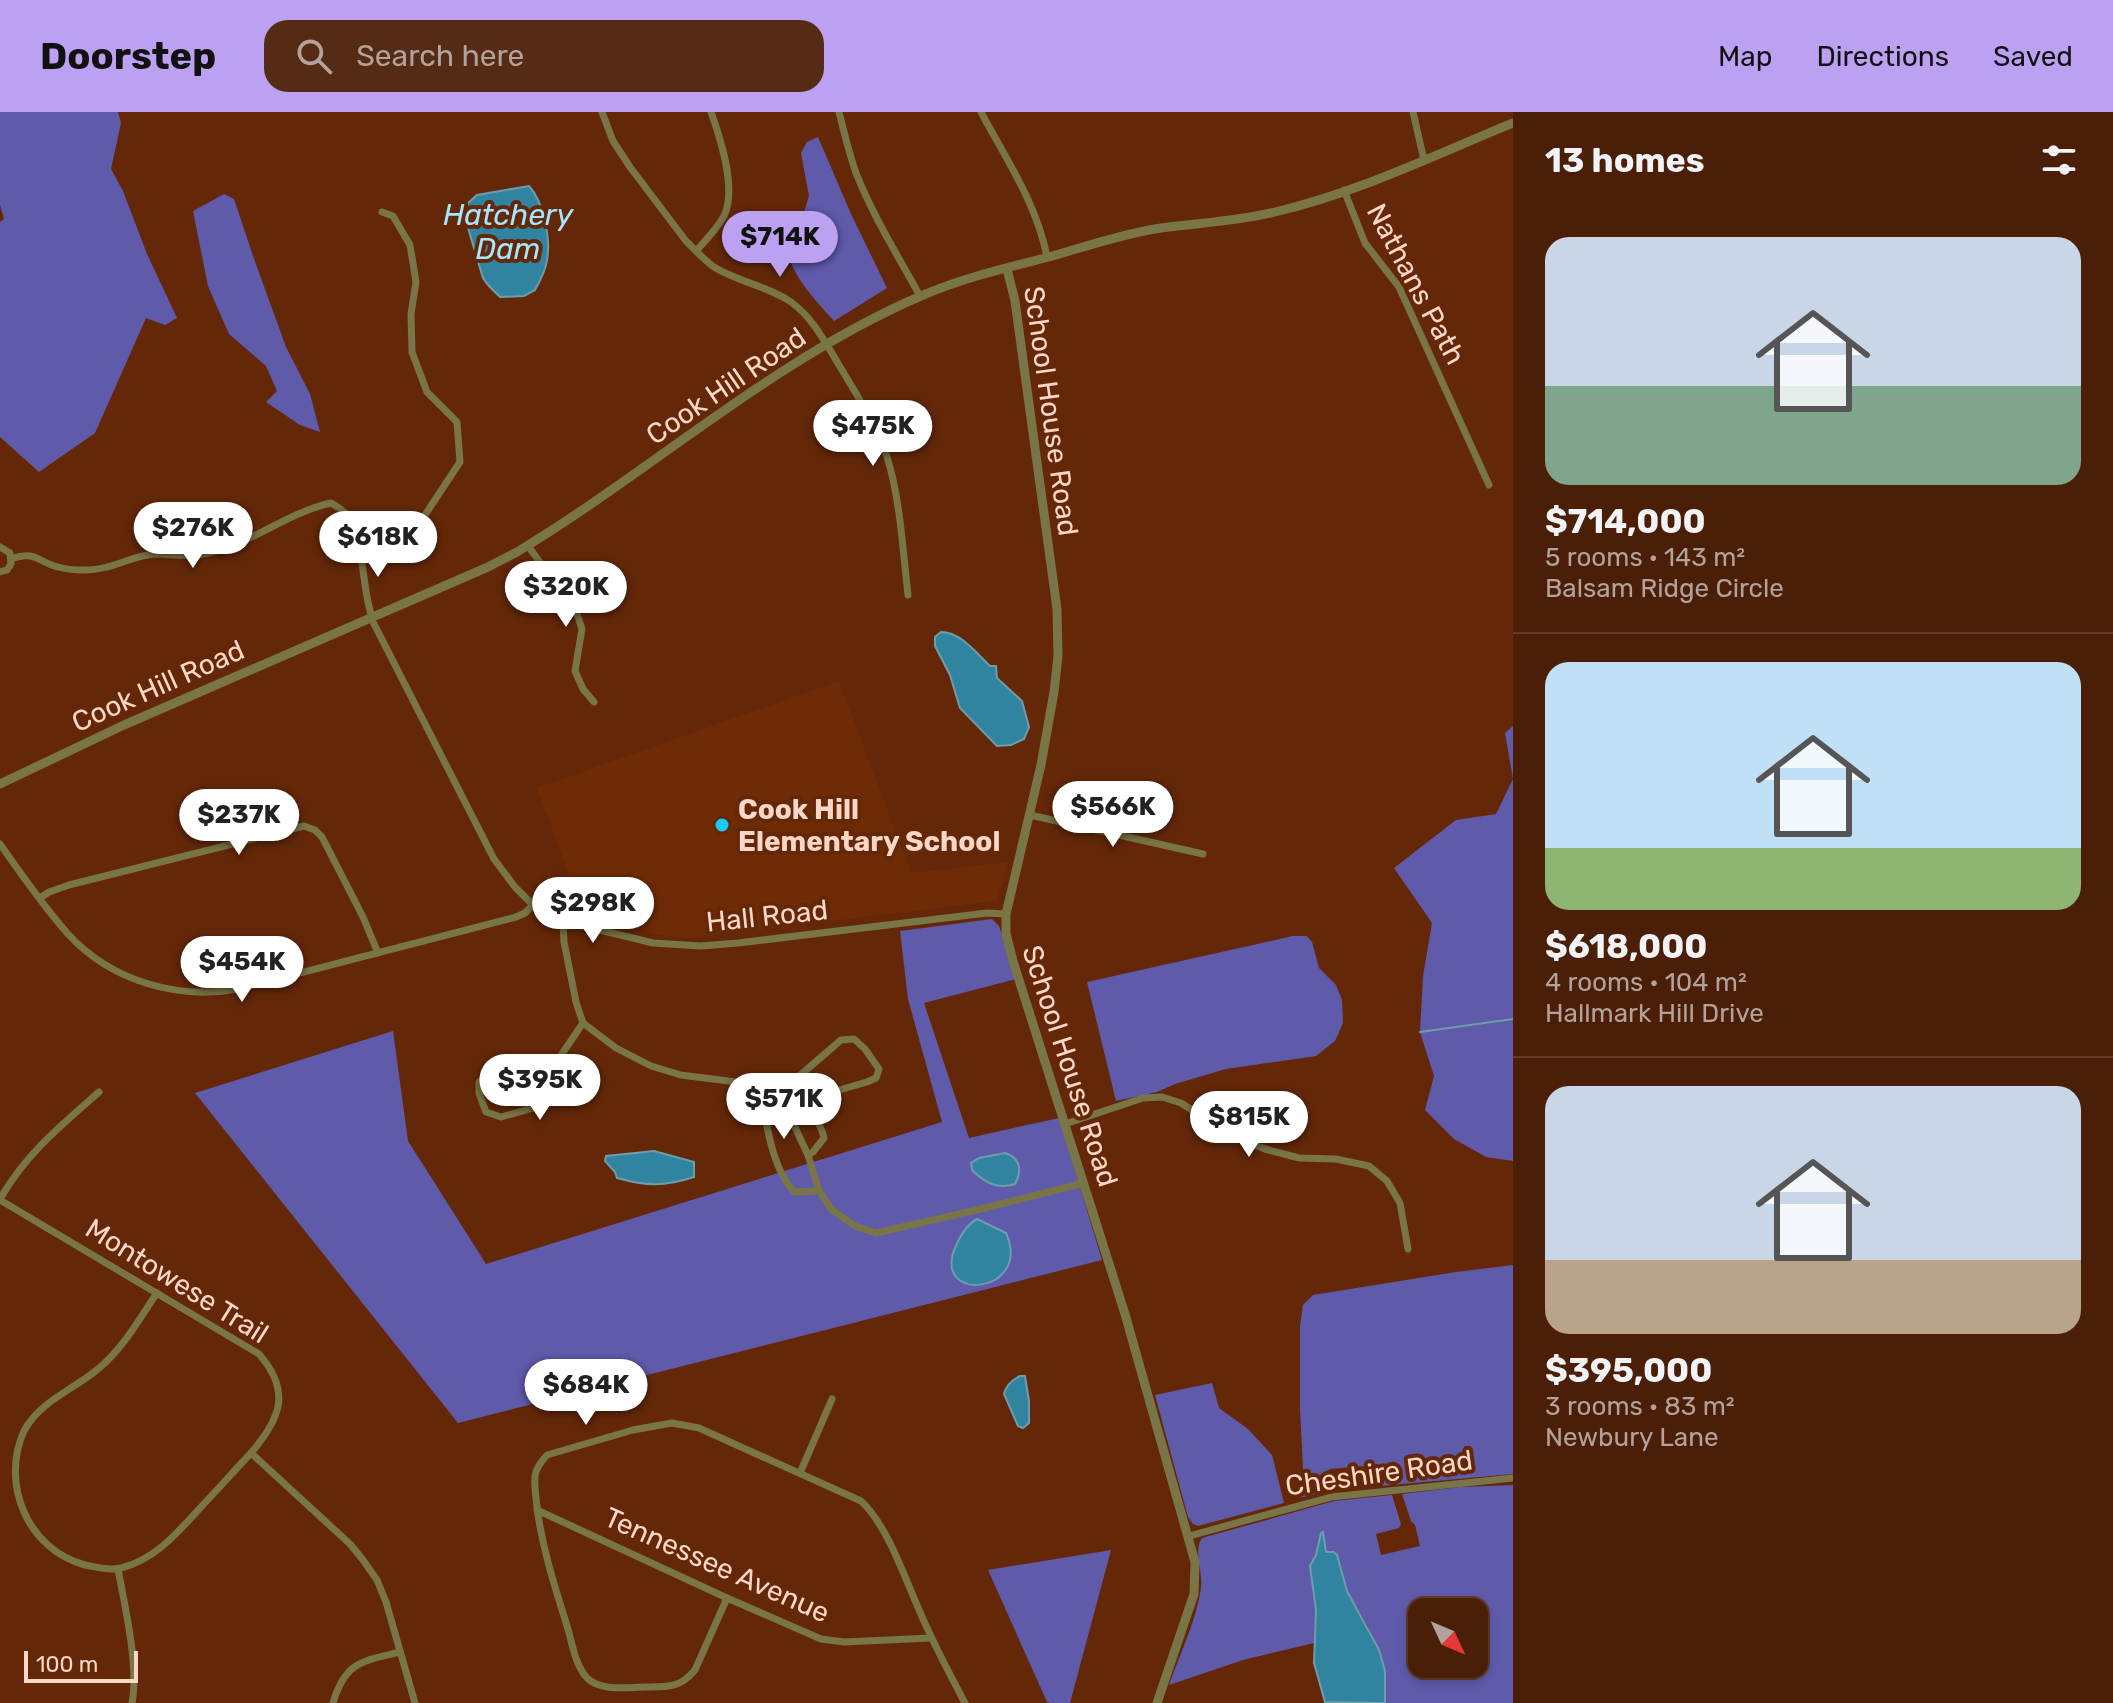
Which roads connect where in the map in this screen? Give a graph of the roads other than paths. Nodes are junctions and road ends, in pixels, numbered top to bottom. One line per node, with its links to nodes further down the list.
1 (602, 112): 10 (street)
2 (711, 112): 10 (street)
3 (839, 112): 13 (street)
4 (981, 112): 11 (street)
5 (1413, 112): 7 (street)
6 (1513, 123): 7 (street, Cook Hill Road)
7 (1424, 160): 8 (street, Cook Hill Road)
8 (1344, 190): 11 (street, Cook Hill Road); 15 (street, Nathans Path)
9 (382, 212): 18 (street)
10 (696, 251): 14 (street)
11 (1047, 257): 12 (street, Cook Hill Road)
12 (1007, 269): 13 (street, Cook Hill Road); 25 (street, School House Road)
13 (920, 296): 14 (street, Cook Hill Road)
14 (827, 345): 16 (street, Cook Hill Road); 21 (street)
15 (1489, 485)
16 (528, 546): 22 (street, Cook Hill Road); 23 (street)
17 (0, 547): 19 (street)
18 (359, 547): 19 (street, Hall Road); 22 (street, Hall Road)
19 (11, 559): 20 (street)
20 (0, 572)
21 (908, 595)
22 (372, 617): 24 (street, Cook Hill Road); 29 (street, Hall Road)
23 (594, 702)
24 (0, 784)
25 (1030, 815): 27 (street); 30 (street, School House Road)
26 (0, 844): 28 (street)
27 (1203, 854)
28 (40, 898): 32 (street); 32 (street)
29 (533, 905): 31 (street, Hall Road); 32 (street)
30 (1006, 914): 31 (street, Hall Road); 37 (street, School House Road)
31 (563, 921): 33 (street)
32 (378, 953)
33 (583, 1023): 34 (street); 35 (street)
34 (549, 1073): 34 (street)
35 (776, 1087): 38 (street); 38 (street); 40 (street)
36 (99, 1092): 41 (street)
37 (1065, 1124): 39 (street, School House Road); 42 (street)
38 (808, 1155): 40 (street)
39 (1084, 1183): 40 (street); 49 (street, School House Road)
40 (819, 1191)
41 (0, 1199): 43 (street, Montowese Trail)
42 (1408, 1249)
43 (157, 1293): 45 (street, Montowese Trail); 50 (street)
44 (832, 1399): 46 (street)
45 (251, 1453): 50 (street, Montowese Trail); 53 (street)
46 (800, 1473): 48 (street); 52 (street)
47 (1513, 1478): 49 (street, Cheshire Road)
48 (537, 1510): 51 (street, Tennessee Avenue); 51 (street)
49 (1189, 1536): 58 (street)
50 (118, 1569): 54 (street)
51 (727, 1598): 52 (street, Tennessee Avenue)
52 (931, 1638): 57 (street)
53 (400, 1652): 55 (street); 56 (street)
54 (132, 1703)
55 (333, 1703)
56 (415, 1703)
57 (965, 1703)
58 (1157, 1703)

